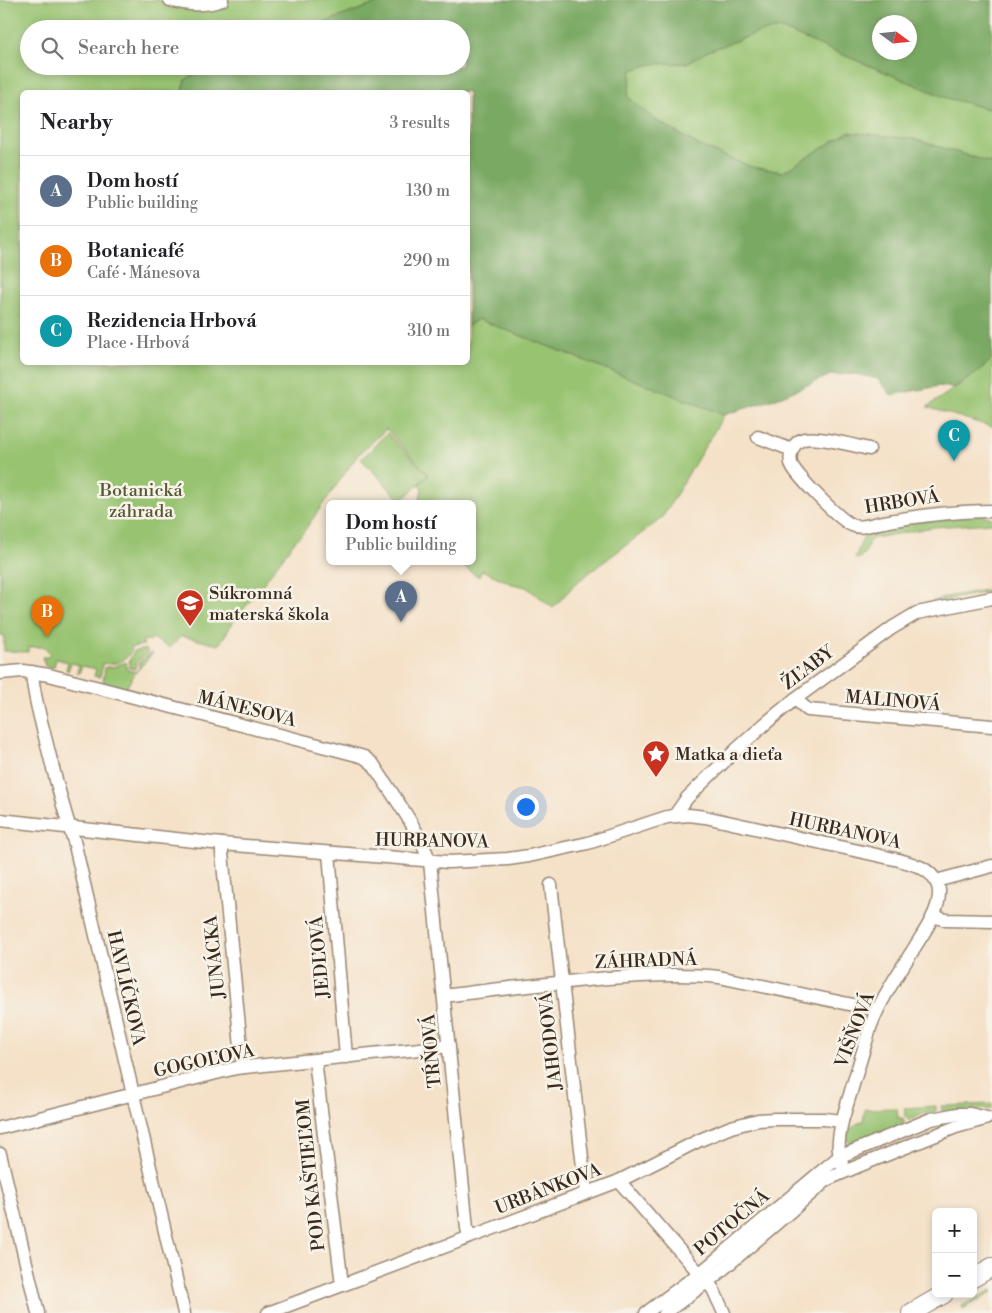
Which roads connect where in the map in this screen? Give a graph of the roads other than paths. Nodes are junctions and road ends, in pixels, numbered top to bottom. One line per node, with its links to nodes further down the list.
1 (170, 0): 2 (street)
2 (222, 0)
3 (758, 437): 5 (street)
4 (869, 449): 5 (street)
5 (792, 450): 6 (street, HRBOVÁ)
6 (992, 511)
7 (992, 598): 10 (street, ŽĽABY)
8 (32, 672): 9 (street, MÁNESOVA); 14 (street, HAVLÍČKOVA); 17 (street, MÁNESOVA)
9 (0, 673)
10 (795, 699): 11 (street, MALINOVÁ); 12 (street, ŽĽABY)
11 (992, 726)
12 (675, 815): 17 (street, HURBANOVA); 19 (street, HURBANOVA)
13 (0, 820): 14 (street, HURBANOVA)
14 (69, 827): 15 (street, HURBANOVA); 30 (street, HAVLÍČKOVA)
15 (222, 844): 16 (street, HURBANOVA); 29 (street, JUNÁCKA)
16 (330, 853): 17 (street, HURBANOVA); 27 (street, JEDĽOVÁ)
17 (430, 862): 24 (street, TŔŇOVÁ)
18 (992, 866): 19 (street)
19 (936, 881): 21 (street, VIŠŇOVÁ)
20 (551, 885): 23 (street, JAHODOVÁ)
21 (933, 916): 22 (street); 25 (street, VIŠŇOVÁ)
22 (992, 921)
23 (562, 982): 24 (street, ZÁHRADNÁ); 25 (street, ZÁHRADNÁ); 38 (street, JAHODOVÁ)
24 (444, 996): 26 (street, TŔŇOVÁ)
25 (878, 1010): 32 (street, VIŠŇOVÁ)
26 (449, 1046): 27 (street, GOGOĽOVA); 39 (street, TŔŇOVÁ)
27 (346, 1057): 28 (street, GOGOĽOVA)
28 (315, 1060): 29 (street, GOGOĽOVA); 43 (street, POD KAŠTIEĽOM)
29 (243, 1067): 30 (street, GOGOĽOVA)
30 (134, 1095): 33 (street, GOGOĽOVA); 46 (street, HAVLÍČKOVA)
31 (989, 1118): 35 (street); 36 (street)
32 (842, 1121): 35 (street, VIŠŇOVÁ); 37 (street, URBÁNKOVA)
33 (0, 1128)
34 (0, 1154): 45 (street)
35 (839, 1158): 36 (street, VIŠŇOVÁ); 42 (street, POTOČNÁ)
36 (845, 1172): 42 (street, POTOČNÁ)
37 (619, 1181): 38 (street, URBÁNKOVA); 42 (street)
38 (586, 1193): 39 (street, URBÁNKOVA)
39 (469, 1237): 43 (street, URBÁNKOVA)
40 (992, 1267): 41 (main road)
41 (977, 1276)
42 (702, 1278): 48 (street, POTOČNÁ); 49 (street, POTOČNÁ); 50 (street)
43 (342, 1285): 47 (street, URBÁNKOVA)
44 (937, 1298): 51 (main road)
45 (38, 1313)
46 (184, 1313)
47 (268, 1313)
48 (646, 1313)
49 (665, 1313)
50 (724, 1313)
51 (911, 1313)

